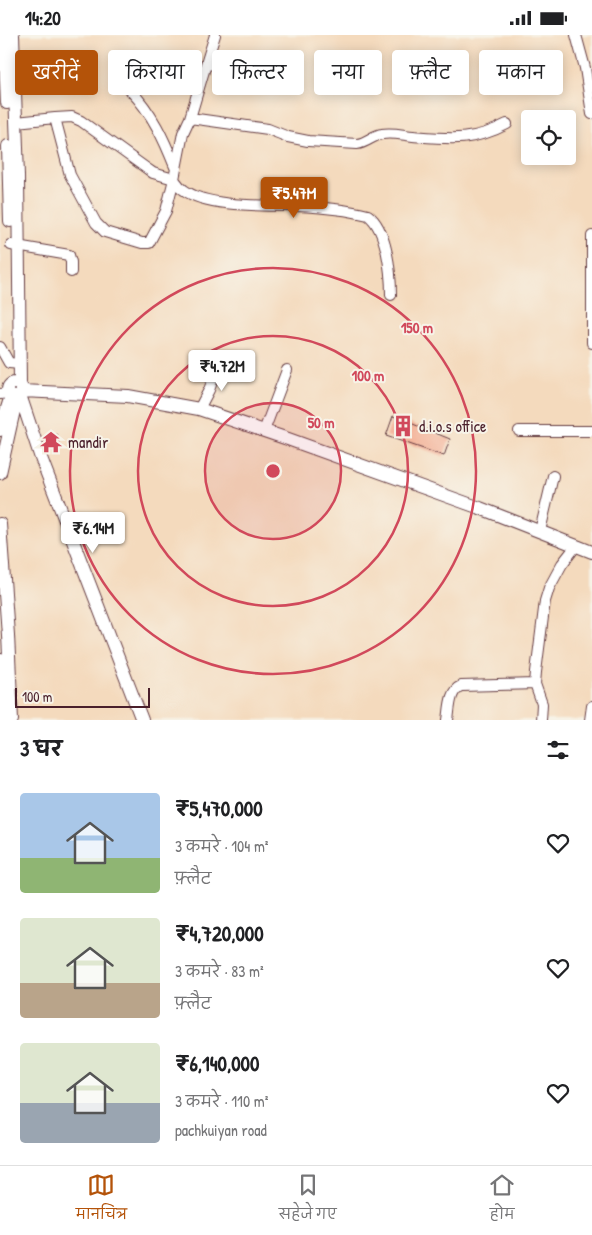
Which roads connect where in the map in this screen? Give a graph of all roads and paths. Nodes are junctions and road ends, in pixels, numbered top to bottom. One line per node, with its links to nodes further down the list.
1 (4, 35): 7 (main road)
2 (13, 35): 7 (main road)
3 (215, 35): 5 (street)
4 (576, 35): 9 (street)
5 (206, 64): 6 (street); 11 (street)
6 (212, 64)
7 (9, 65): 12 (main road); 17 (main road)
8 (135, 95): 14 (street)
9 (592, 114)
10 (55, 118): 12 (street); 15 (street); 15 (street)
11 (190, 118): 13 (street); 14 (street)
12 (16, 122): 17 (main road)
13 (507, 124)
14 (175, 167): 15 (street)
15 (174, 179): 19 (street)
16 (592, 236): 20 (street)
17 (15, 245): 18 (street); 23 (main road)
18 (71, 272)
19 (391, 295)
20 (592, 343)
21 (0, 347): 23 (street)
22 (219, 363): 26 (street)
23 (17, 364): 25 (main road)
24 (287, 370): 28 (street)
25 (14, 392): 26 (main road); 27 (main road); 31 (main road); 43 (main road)
26 (199, 409): 28 (main road)
27 (0, 430)
28 (264, 431): 34 (main road)
29 (519, 431): 30 (street)
30 (592, 431)
31 (0, 473)
32 (553, 476): 34 (street)
33 (0, 524): 37 (main road)
34 (540, 531): 35 (main road)
35 (576, 546): 36 (main road); 39 (street)
36 (592, 552)
37 (2, 579): 42 (main road)
38 (0, 634): 41 (main road)
39 (535, 684): 44 (street); 45 (street)
40 (592, 707): 46 (street)
41 (3, 720)
42 (12, 720)
43 (142, 720)
44 (448, 720)
45 (541, 720)
46 (590, 720)

